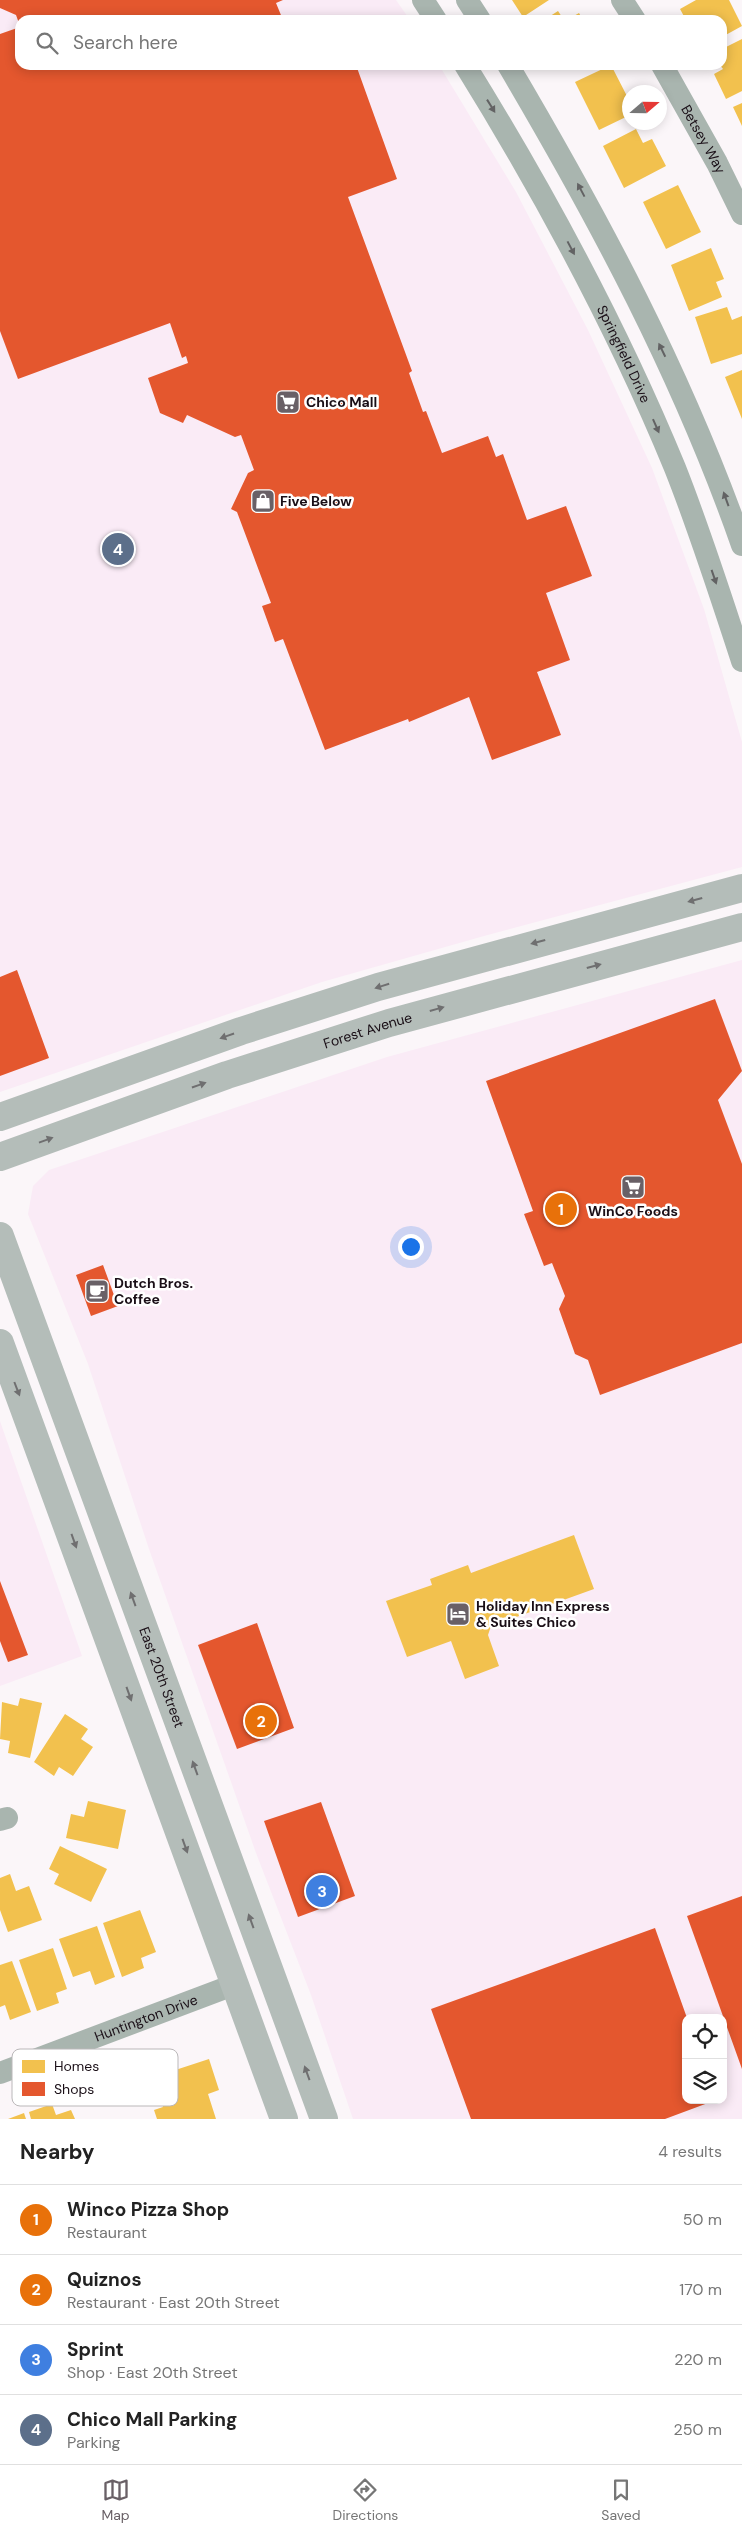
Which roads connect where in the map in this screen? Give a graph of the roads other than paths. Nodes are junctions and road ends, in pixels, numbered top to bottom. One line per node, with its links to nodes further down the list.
1 (423, 0): 4 (street)
2 (467, 0): 5 (street)
3 (622, 0): 6 (street)
4 (433, 15)
5 (477, 15)
6 (632, 15)
7 (468, 70): 12 (street, Springfield Drive, one-way to 12)
8 (511, 70): 11 (street, one-way to 8)
9 (665, 70): 10 (street, Betsey Way)
10 (742, 214)
11 (742, 545)
12 (742, 661)
13 (742, 888): 15 (street, one-way to 15)
14 (742, 926): 16 (street, Forest Avenue, one-way to 14)
15 (0, 1117)
16 (0, 1157)
17 (0, 1236): 24 (street, East 20th Street, one-way to 17)
18 (0, 1343): 19 (street, one-way to 19)
19 (236, 1984): 20 (street, Huntington Drive); 23 (street)
20 (64, 2049)
21 (12, 2068): 22 (street, Huntington Drive)
22 (0, 2073)
23 (284, 2119)
24 (324, 2119)

